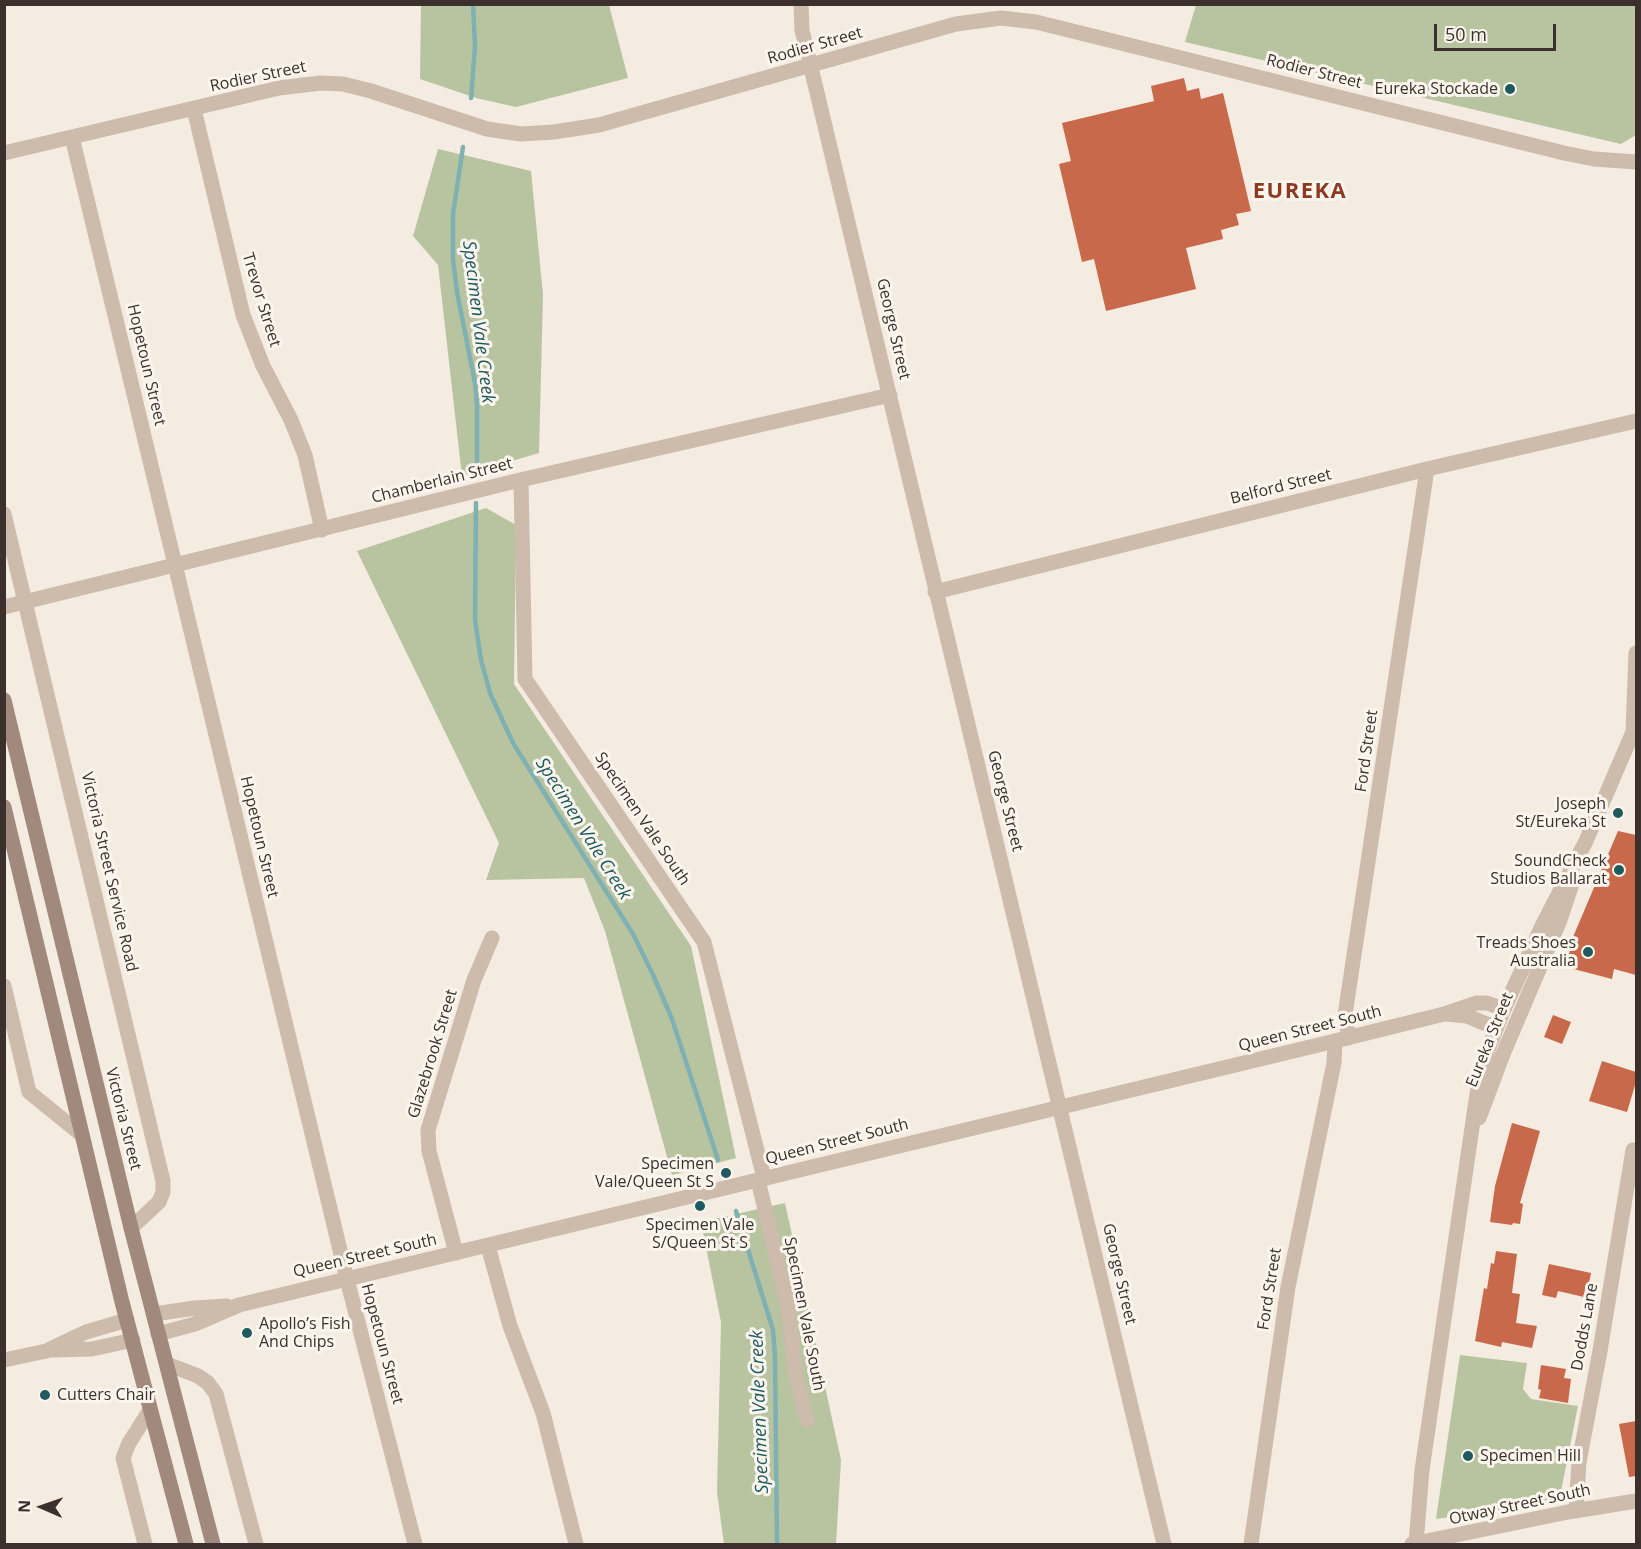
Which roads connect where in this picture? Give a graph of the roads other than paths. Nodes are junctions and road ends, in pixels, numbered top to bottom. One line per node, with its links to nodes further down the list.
1 (801, 4): 2 (street, George Street)
2 (812, 66): 3 (street, Rodier Street); 6 (street, Rodier Street); 7 (street, George Street)
3 (194, 109): 4 (street, Rodier Street); 12 (street, Trevor Street)
4 (72, 137): 5 (street, Rodier Street); 13 (street, Hopetoun Street)
5 (4, 153)
6 (1636, 162)
7 (890, 395): 10 (street, Chamberlain Street); 14 (street, George Street)
8 (1636, 421): 9 (street, Belford Street)
9 (1427, 469): 14 (street, Belford Street); 28 (street, Ford Street)
10 (520, 480): 12 (street, Chamberlain Street); 33 (street, Specimen Vale South)
11 (4, 514): 15 (street, Victoria Street Service Road)
12 (322, 530): 13 (street, Chamberlain Street)
13 (176, 566): 15 (street, Chamberlain Street); 37 (street, Hopetoun Street)
14 (935, 592): 29 (street, George Street)
15 (26, 602): 16 (street, Chamberlain Street); 34 (street, Victoria Street Service Road)
16 (4, 607)
17 (1636, 652): 19 (street, Eureka Street)
18 (4, 700): 34 (main road, Victoria Street)
19 (1635, 732): 21 (street, Eureka Street)
20 (4, 807): 30 (main road)
21 (1586, 841): 24 (street, Eureka Street); 26 (street, Eureka Street)
22 (492, 938): 36 (street, Glazebrook Street)
23 (4, 986): 30 (street)
24 (1504, 1009): 25 (street, Queen Street South); 26 (street, Queen Street South); 27 (street, Eureka Street)
25 (1444, 1014): 27 (street, Queen Street South); 28 (street, Queen Street South)
26 (1519, 1015): 27 (street); 32 (street, Eureka Street)
27 (1496, 1028): 32 (street, Eureka Street)
28 (1342, 1040): 29 (street, Queen Street South); 59 (street, Ford Street)
29 (1061, 1107): 33 (street, Queen Street South); 58 (street, George Street)
30 (82, 1136): 40 (main road)
31 (1633, 1150): 50 (street, Dodds Lane)
32 (1469, 1152): 48 (street, Eureka Street)
33 (761, 1179): 35 (street, Queen Street South); 47 (street, Specimen Vale South)
34 (131, 1228): 39 (main road, Victoria Street)
35 (488, 1246): 36 (street, Queen Street South); 57 (street)
36 (456, 1253): 37 (street, Queen Street South)
37 (346, 1279): 38 (street, Queen Street South); 56 (street, Hopetoun Street)
38 (239, 1305): 39 (street, Queen Street South); 41 (street, Queen Street South)
39 (154, 1314): 40 (main road, Queen Street South); 41 (main road, Victoria Street)
40 (127, 1320): 42 (main road); 43 (street)
41 (159, 1334): 42 (main road); 45 (main road, Victoria Street)
42 (133, 1340): 43 (street); 46 (main road)
43 (41, 1352): 44 (street)
44 (4, 1360)
45 (166, 1364): 54 (main road, Victoria Street); 55 (street)
46 (150, 1410): 52 (street); 53 (main road)
47 (807, 1420)
48 (1422, 1470): 51 (street, Eureka Street); 60 (street, Eureka Street)
49 (1636, 1501): 50 (street, Otway Street South)
50 (1576, 1510): 51 (street, Otway Street South)
51 (1414, 1544)
52 (145, 1545)
53 (186, 1545)
54 (213, 1545)
55 (256, 1545)
56 (415, 1545)
57 (576, 1545)
58 (1164, 1545)
59 (1251, 1545)
60 (1404, 1545)

